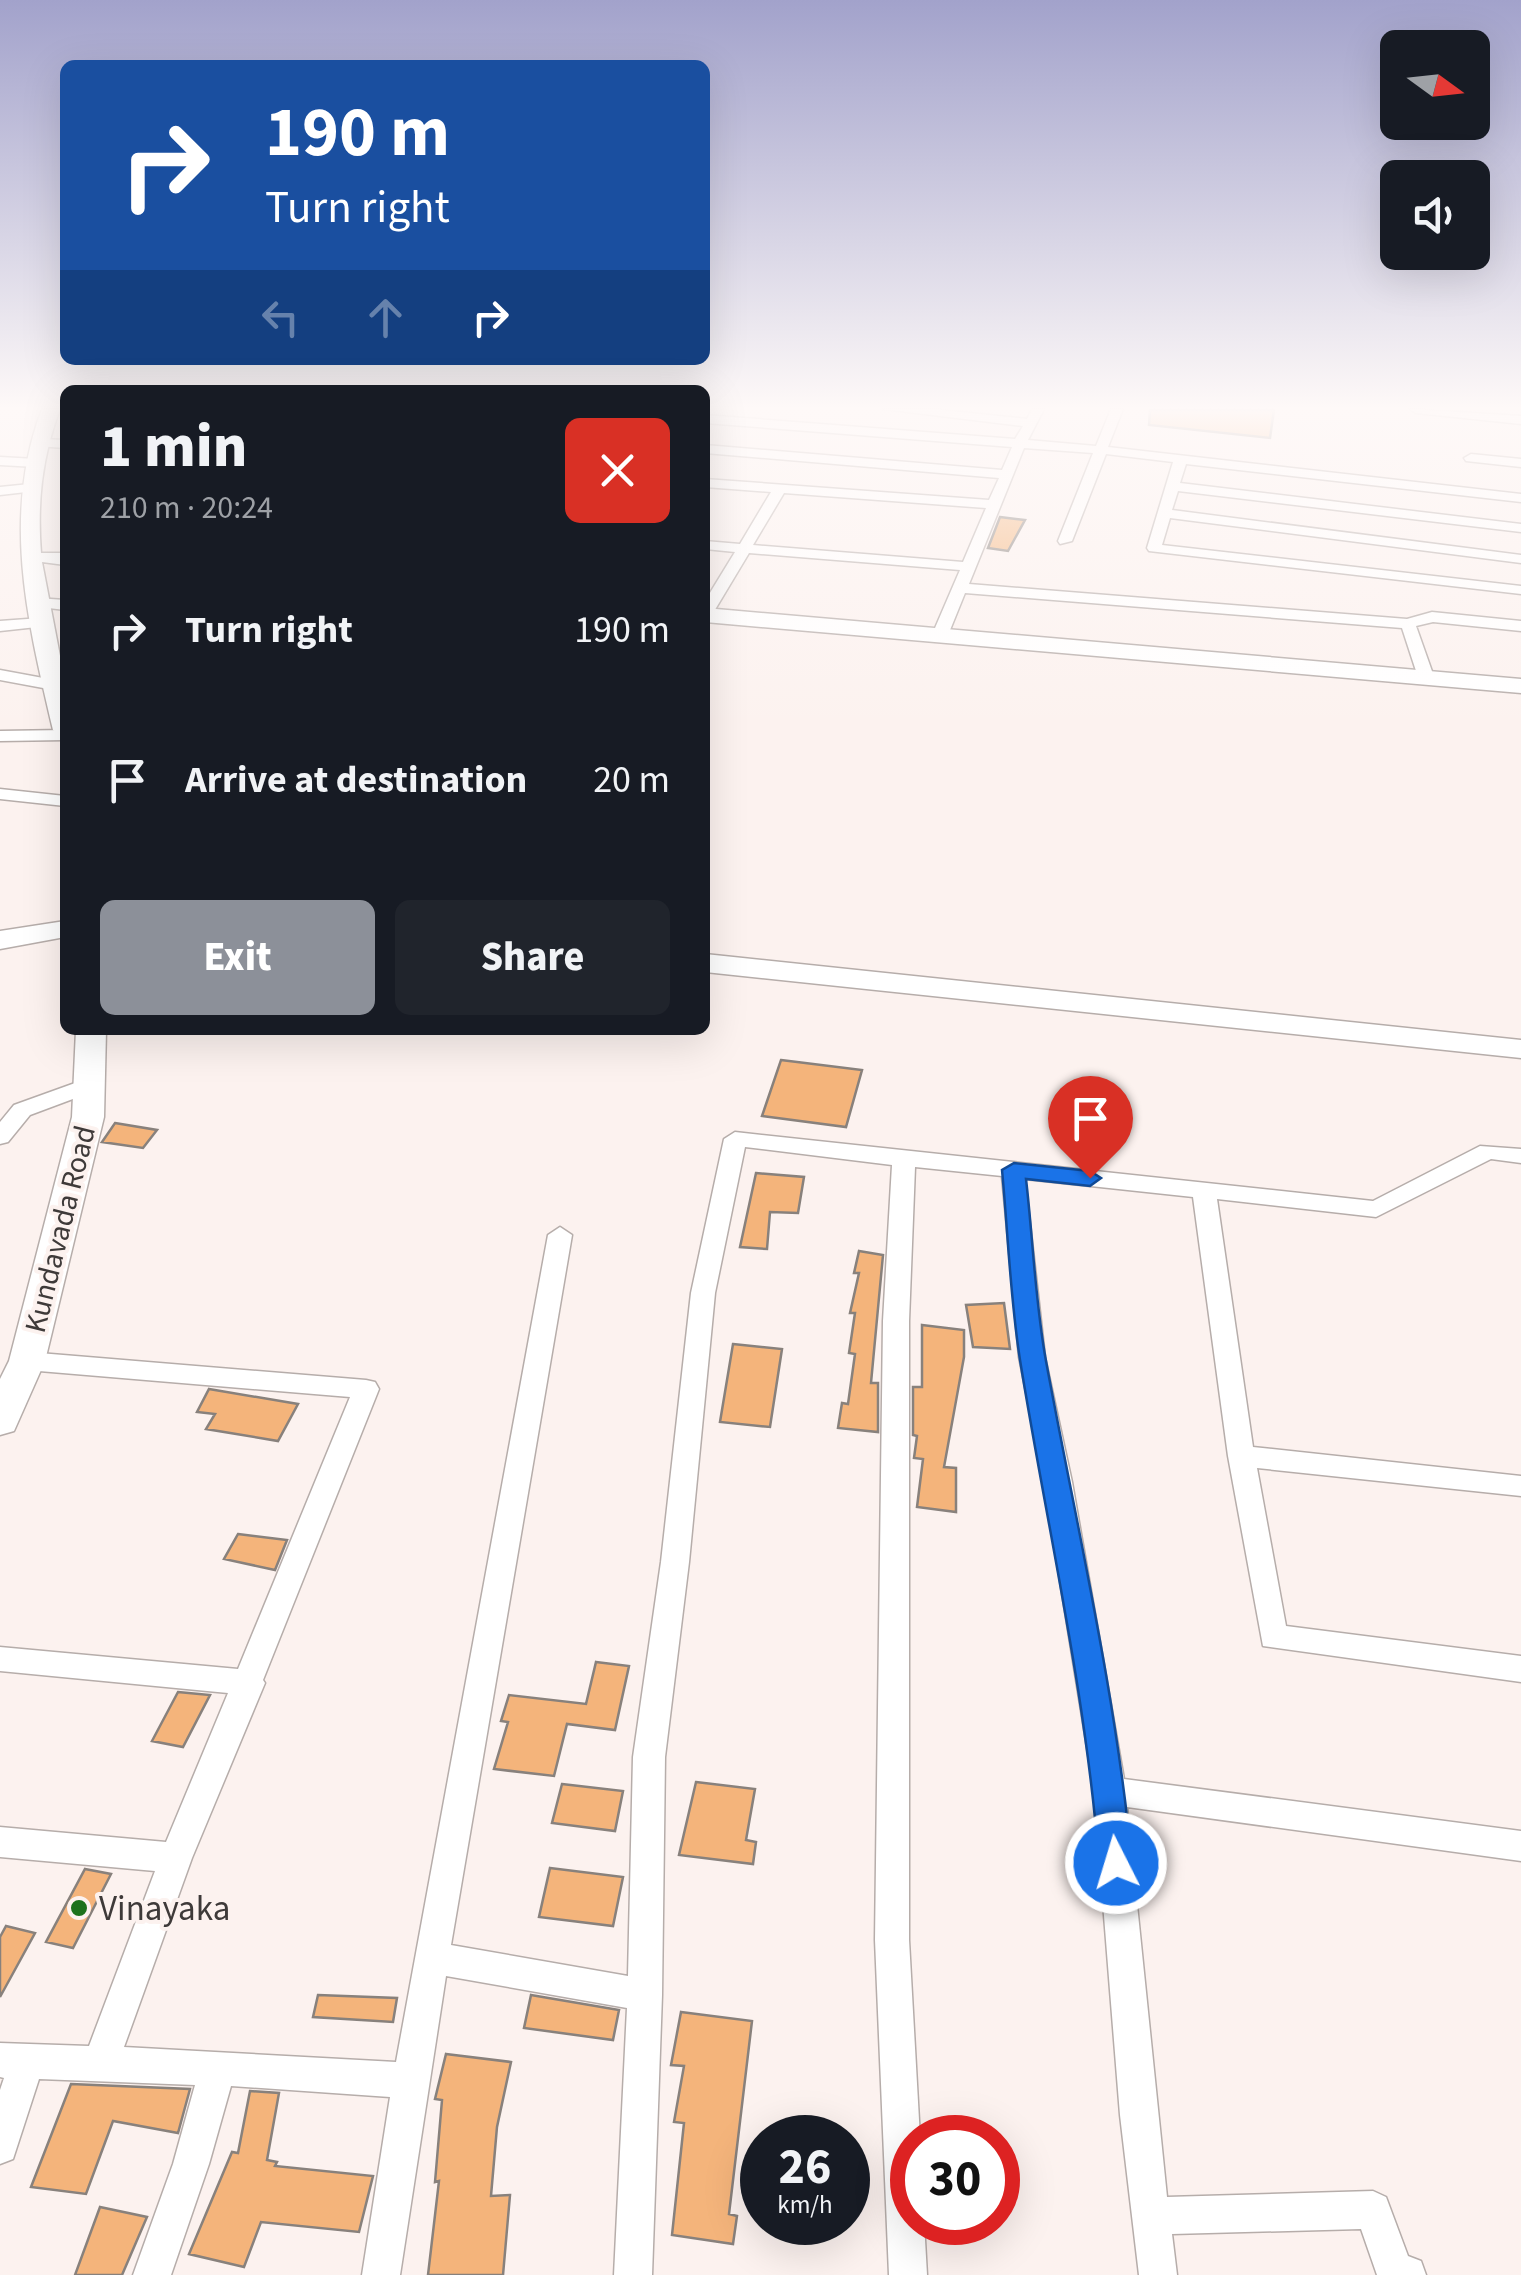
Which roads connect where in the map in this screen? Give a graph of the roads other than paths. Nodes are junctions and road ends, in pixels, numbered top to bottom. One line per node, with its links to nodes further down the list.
1 (31, 515): 18 (street)
2 (764, 515): 11 (street)
3 (992, 515): 13 (street)
4 (1076, 515): 9 (street)
5 (1163, 515): 15 (street)
6 (1181, 515): 12 (street)
7 (1415, 515): 8 (street)
8 (1521, 528)
9 (1066, 541)
10 (710, 546): 11 (street)
11 (744, 548): 13 (street); 16 (street)
12 (1521, 559)
13 (970, 567): 14 (street)
14 (960, 588): 20 (street); 23 (street)
15 (1521, 590)
16 (710, 606)
17 (60, 607): 18 (street)
18 (39, 613): 21 (street); 26 (street)
19 (710, 614): 23 (street)
20 (1408, 624): 22 (street); 25 (street)
21 (0, 626)
22 (1521, 626)
23 (940, 635): 25 (street)
24 (0, 676): 26 (street)
25 (1426, 678): 27 (street)
26 (54, 685): 28 (street)
27 (1521, 686)
28 (60, 711)
29 (60, 732): 30 (street)
30 (0, 736)
31 (0, 794): 32 (street)
32 (60, 800)
33 (60, 930): 34 (street)
34 (0, 940)
35 (710, 964): 37 (street)
36 (91, 1035): 38 (street, Kundavada Road)
37 (1521, 1050)
38 (89, 1085): 39 (street); 45 (street, Kundavada Road)
39 (0, 1137)
40 (1521, 1156): 43 (street)
41 (904, 1160): 42 (street); 57 (street); 67 (street)
42 (1014, 1170): 43 (street); 52 (street)
43 (1204, 1191): 47 (street)
44 (560, 1235): 56 (street)
45 (27, 1361): 46 (street, Kundavada Road); 51 (street)
46 (0, 1422)
47 (1241, 1456): 48 (street); 50 (street)
48 (1521, 1486)
49 (0, 1659): 51 (street)
50 (1521, 1669)
51 (250, 1683): 55 (street)
52 (1110, 1791): 54 (street); 63 (street)
53 (0, 1842): 55 (street)
54 (1521, 1846)
55 (176, 1858): 59 (street)
56 (432, 1958): 57 (street); 61 (street)
57 (645, 1995): 66 (street)
58 (14, 2061): 59 (street); 62 (street)
59 (100, 2063): 60 (street)
60 (218, 2068): 61 (street); 64 (street)
61 (410, 2081): 65 (street)
62 (0, 2146)
63 (1150, 2216): 68 (street); 69 (street)
64 (152, 2275)
65 (381, 2275)
66 (633, 2275)
67 (908, 2275)
68 (1158, 2275)
69 (1406, 2275)

